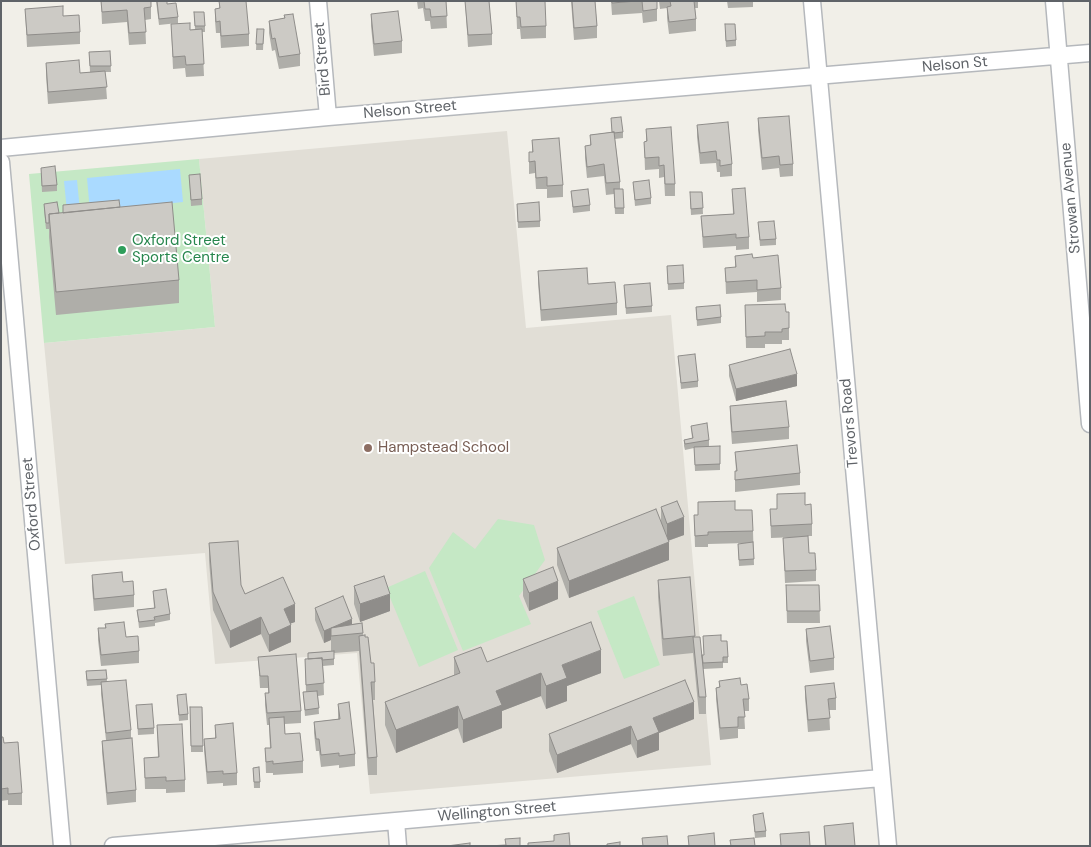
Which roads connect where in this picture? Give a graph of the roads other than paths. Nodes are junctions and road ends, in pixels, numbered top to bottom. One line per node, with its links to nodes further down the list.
1 (318, 1): 7 (street, Bird Street)
2 (812, 1): 6 (street, Trevors Road)
3 (1054, 1): 5 (street, Strowan Avenue)
4 (1090, 53): 5 (street, Nelson St)
5 (1060, 56): 6 (street, Nelson St); 10 (street, Strowan Avenue)
6 (819, 75): 7 (street, Nelson Street); 11 (street, Trevors Road)
7 (328, 117): 8 (street, Nelson Street)
8 (1, 148)
9 (1, 162): 13 (street, Oxford Street)
10 (1090, 424)
11 (881, 778): 12 (street, Wellington Street); 16 (street, Trevors Road)
12 (396, 821): 14 (street, Wellington Street); 15 (street)
13 (62, 846)
14 (112, 846)
15 (398, 846)
16 (888, 846)

